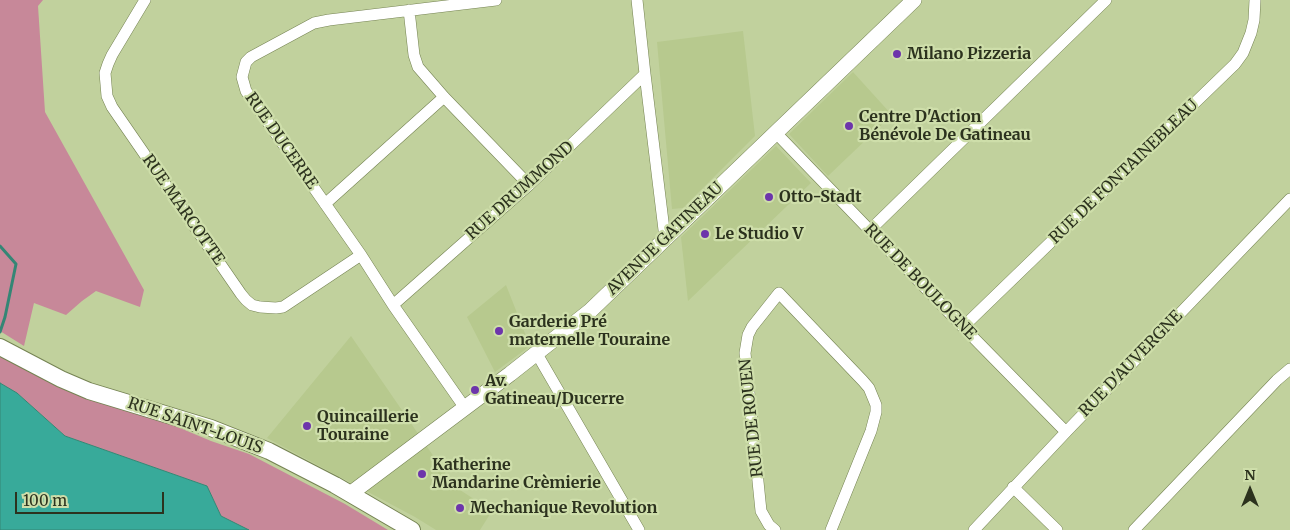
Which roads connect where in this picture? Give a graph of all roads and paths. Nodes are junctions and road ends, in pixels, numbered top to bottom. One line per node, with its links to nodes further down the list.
1 (145, 0): 16 (street, RUE MARCOTTE)
2 (496, 0): 7 (street, RUE DUCERRE)
3 (637, 0): 8 (street)
4 (914, 0): 10 (street, AVENUE GATINEAU)
5 (1106, 0): 14 (street)
6 (1255, 0): 18 (street, RUE DE FONTAINEBLEAU)
7 (409, 10): 9 (street); 12 (street, RUE DUCERRE)
8 (644, 74): 11 (street, RUE DRUMMOND); 15 (street)
9 (444, 97): 11 (street); 12 (street)
10 (776, 132): 14 (street, RUE DE BOULOGNE); 15 (street, AVENUE GATINEAU)
11 (529, 184): 17 (street, RUE DRUMMOND)
12 (325, 204): 16 (street, RUE DUCERRE)
13 (1288, 205): 23 (street, RUE D'AUVERGNE)
14 (870, 230): 18 (street, RUE DE BOULOGNE)
15 (665, 238): 20 (street, AVENUE GATINEAU)
16 (361, 255): 17 (street, RUE DUCERRE)
17 (393, 305): 22 (street, RUE DUCERRE)
18 (963, 327): 23 (street, RUE DE BOULOGNE)
19 (0, 347): 25 (main road, RUE SAINT-LOUIS)
20 (537, 354): 22 (street, AVENUE GATINEAU); 27 (street)
21 (1290, 369): 32 (street)
22 (465, 408): 25 (street, AVENUE GATINEAU)
23 (1066, 432): 24 (street, RUE D'AUVERGNE)
24 (1014, 487): 30 (street, RUE D'AUVERGNE); 31 (street)
25 (350, 494): 26 (main road, RUE SAINT-LOUIS)
26 (412, 530)
27 (639, 530)
28 (776, 530): 29 (street, RUE DE ROUEN)
29 (831, 530)
30 (974, 530)
31 (1057, 530)
32 (1134, 530)

